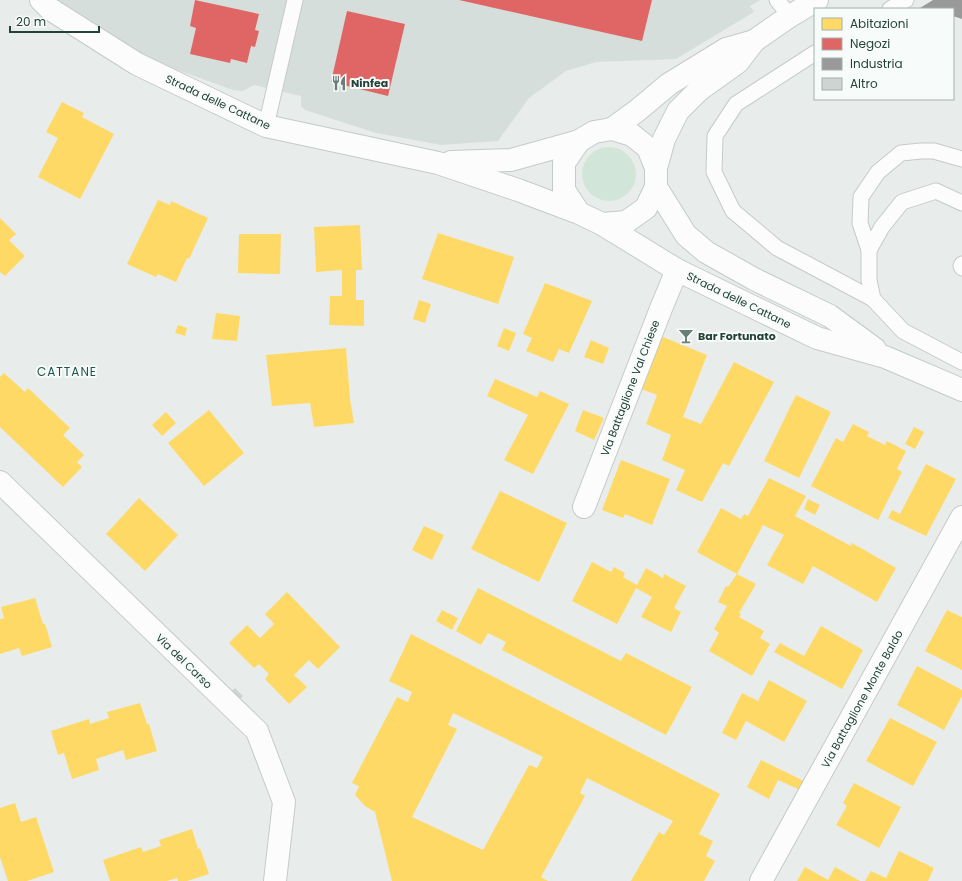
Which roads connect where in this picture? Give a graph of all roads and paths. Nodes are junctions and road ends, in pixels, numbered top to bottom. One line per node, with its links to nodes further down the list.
1 (41, 0): 9 (street, Strada delle Cattane)
2 (295, 0): 9 (lane)
3 (817, 0): 5 (street)
4 (906, 0): 6 (lane)
5 (784, 8): 7 (street)
6 (892, 8)
7 (754, 41): 10 (street); 14 (street)
8 (814, 54): 22 (lane)
9 (266, 126): 13 (street, Strada delle Cattane)
10 (612, 129): 11 (street); 14 (street)
11 (579, 140): 13 (street, Strada delle Cattane); 16 (street)
12 (962, 159): 18 (lane)
13 (438, 163): 16 (street, Strada delle Cattane)
14 (656, 177): 17 (street); 23 (street, Strada delle Cattane)
15 (962, 203): 18 (lane)
16 (579, 213): 17 (street)
17 (602, 224): 21 (street, Strada delle Cattane)
18 (868, 250): 22 (lane)
19 (962, 264): 20 (lane)
20 (962, 268)
21 (677, 270): 23 (street, Strada delle Cattane); 27 (street, Via Battaglione Val Chiese)
22 (873, 299): 24 (lane)
23 (885, 357): 25 (street, Strada delle Cattane)
24 (962, 362)
25 (962, 390)
26 (0, 482): 29 (street, Via del Carso)
27 (584, 507)
28 (962, 517): 30 (street, Via Battaglione Monte Baldo)
29 (275, 881)
30 (761, 881)

